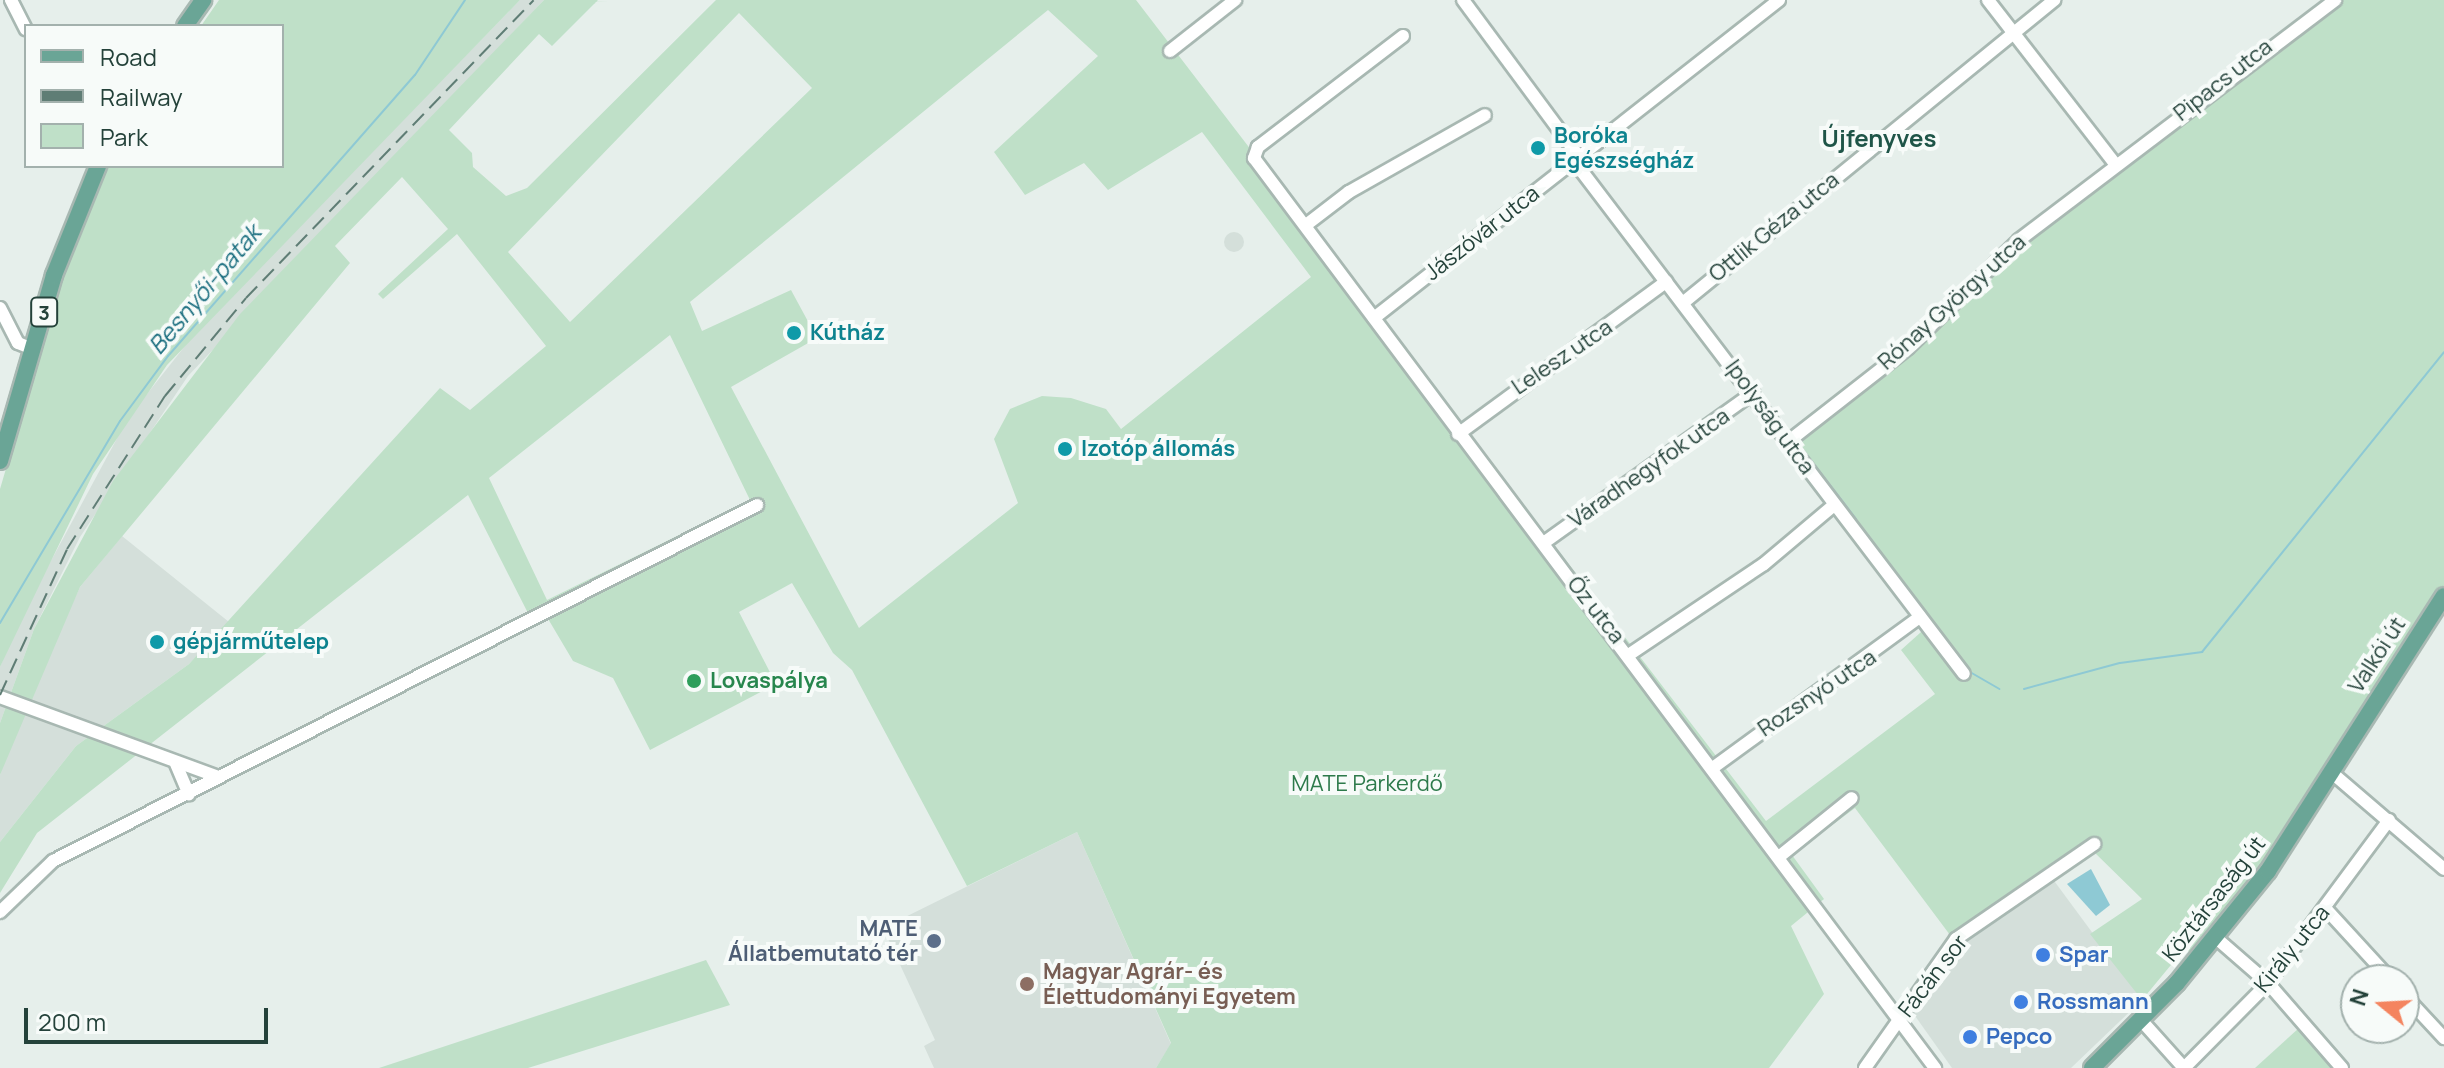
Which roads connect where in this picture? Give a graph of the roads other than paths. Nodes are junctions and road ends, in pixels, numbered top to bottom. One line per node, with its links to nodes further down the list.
1 (11, 0): 10 (street)
2 (203, 0): 9 (main road)
3 (1235, 0): 13 (street)
4 (1463, 0): 15 (street, Ipolyság utca)
5 (1779, 0): 15 (street, Jászóvár utca)
6 (1988, 0): 11 (street)
7 (2054, 0): 11 (street, Ottlik Géza utca)
8 (2335, 0): 16 (street, Pipacs utca)
9 (186, 24)
10 (24, 25)
11 (2012, 31): 16 (street); 20 (street, Ottlik Géza utca)
12 (1403, 36): 18 (street, Őz utca)
13 (1170, 51)
14 (1485, 115): 18 (street)
15 (1577, 159): 19 (street, Ipolyság utca); 22 (street, Jászóvár utca)
16 (2115, 164): 26 (street, Rónay György utca)
17 (97, 168): 23 (main road, 3)
18 (1306, 225): 22 (street, Őz utca)
19 (1666, 282): 20 (street, Ipolyság utca); 25 (street, Lelesz utca)
20 (1684, 302): 24 (street, Ipolyság utca)
21 (0, 308): 23 (street)
22 (1374, 318): 25 (street, Őz utca)
23 (33, 349): 27 (main road, 3)
24 (1753, 393): 26 (street, Ipolyság utca); 30 (street, Váradhegyfok utca)
25 (1458, 434): 30 (street, Őz utca)
26 (1789, 441): 29 (street, Ipolyság utca)
27 (0, 461)
28 (757, 505): 40 (street)
29 (1834, 505): 32 (street, Ipolyság utca); 33 (street)
30 (1545, 542): 33 (street, Őz utca)
31 (2444, 596): 36 (main road, Valkói út)
32 (1920, 617): 34 (street, Ipolyság utca); 38 (street, Rozsnyó utca)
33 (1630, 654): 38 (street, Őz utca)
34 (1964, 674)
35 (0, 697): 37 (street)
36 (2350, 740): 39 (main road, Köztársaság út)
37 (176, 764): 40 (street); 41 (street)
38 (1714, 767): 45 (street, Őz utca)
39 (2331, 772): 43 (street); 49 (main road, Köztársaság út)
40 (219, 777): 41 (street)
41 (189, 794): 48 (street)
42 (1852, 798): 45 (street)
43 (2389, 820): 46 (street); 47 (street, Király utca)
44 (2094, 844): 53 (street, Fácán sor)
45 (1780, 856): 53 (street, Őz utca)
46 (2444, 869)
47 (2326, 909): 50 (street); 51 (street, Király utca)
48 (0, 912)
49 (2215, 937): 51 (street); 54 (main road, Köztársaság út)
50 (2376, 964)
51 (2268, 983): 59 (street, Király utca); 60 (street)
52 (2420, 1012): 55 (street)
53 (1900, 1019): 56 (street, Fácán sor); 57 (street, Őz utca)
54 (2141, 1020): 58 (main road, Köztársaság út); 59 (street)
55 (2444, 1038)
56 (1865, 1068)
57 (1935, 1068)
58 (2092, 1068)
59 (2184, 1068)
60 (2342, 1068)

